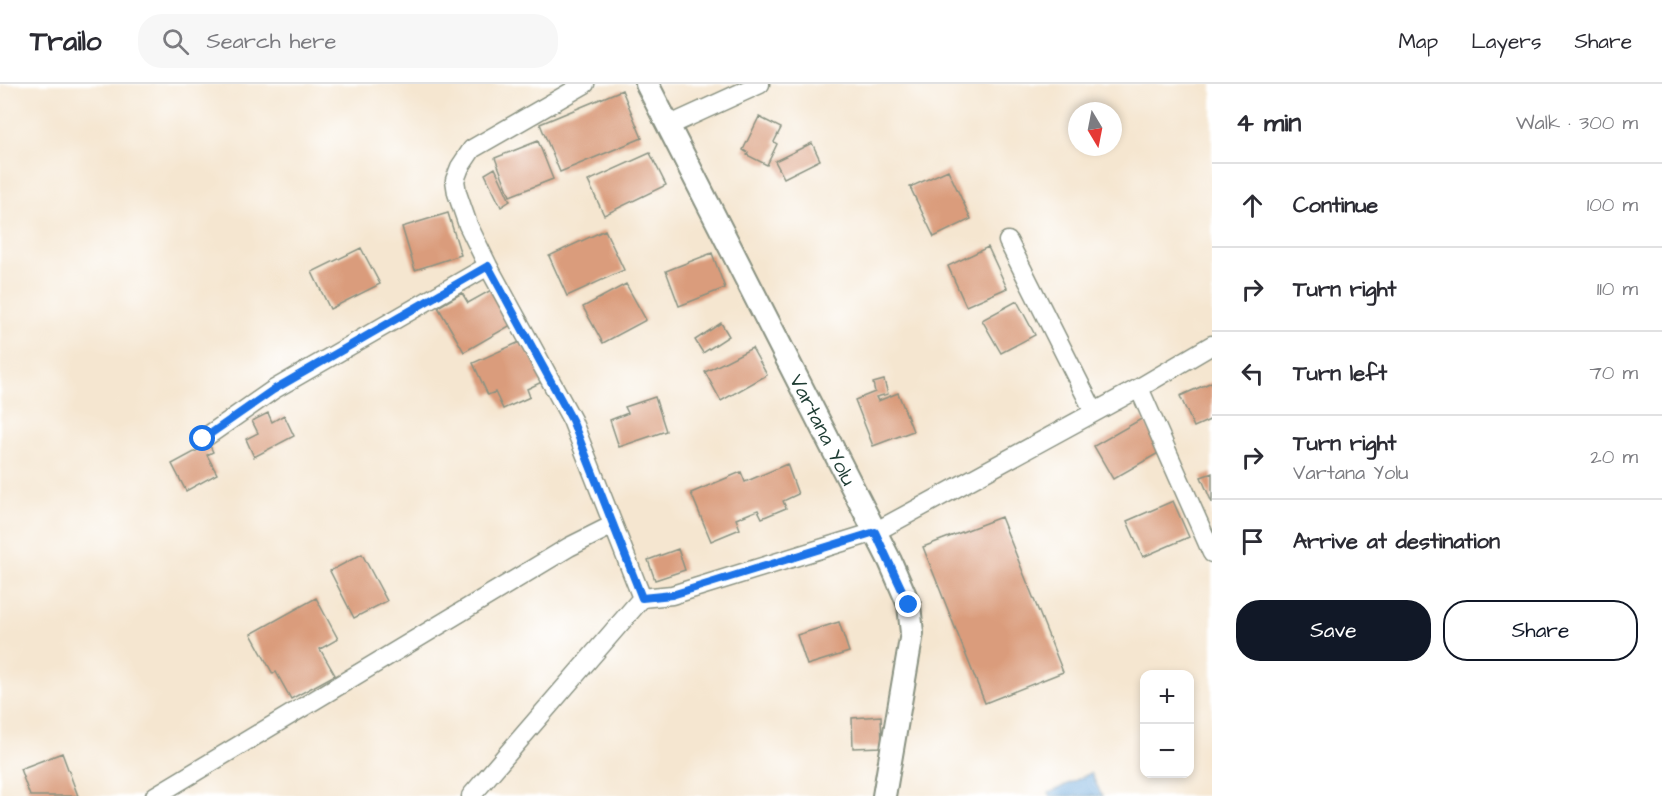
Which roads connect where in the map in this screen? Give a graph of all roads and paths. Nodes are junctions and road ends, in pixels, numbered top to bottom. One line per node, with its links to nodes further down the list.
1 (585, 84): 6 (street)
2 (647, 84): 4 (street, Vartana Yolu)
3 (760, 84): 4 (street)
4 (668, 126): 12 (street, Vartana Yolu)
5 (1008, 241): 9 (street)
6 (488, 266): 10 (street); 11 (street)
7 (1212, 345): 8 (street)
8 (1139, 388): 9 (street); 13 (street)
9 (1094, 412): 12 (street)
10 (203, 439)
11 (613, 525): 14 (street); 15 (street)
12 (875, 532): 14 (street); 17 (street, Vartana Yolu)
13 (1212, 553)
14 (642, 598): 16 (street)
15 (155, 796)
16 (471, 796)
17 (884, 796)

